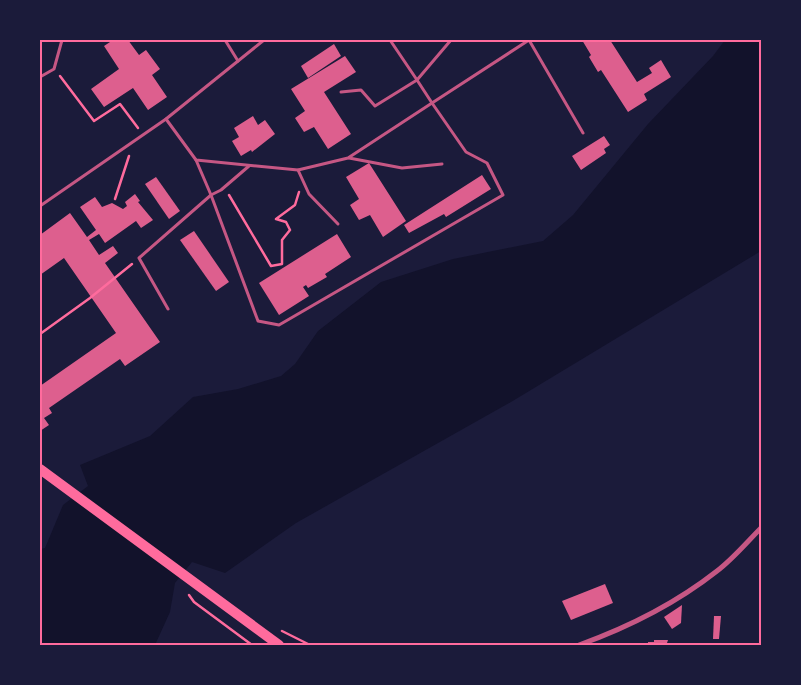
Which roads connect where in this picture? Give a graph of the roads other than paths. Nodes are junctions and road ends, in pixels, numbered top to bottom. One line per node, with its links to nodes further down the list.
1 (62, 40): 7 (lane)
2 (225, 40): 6 (lane)
3 (264, 40): 6 (lane)
4 (390, 40): 8 (lane)
5 (452, 40): 8 (lane)
6 (238, 61): 11 (lane)
7 (40, 78)
8 (417, 80): 9 (lane); 10 (lane)
9 (341, 92)
10 (432, 103): 12 (lane); 13 (lane); 18 (lane)
11 (166, 119): 14 (lane); 19 (lane)
12 (583, 133)
13 (348, 158): 15 (lane); 17 (lane)
14 (196, 160): 16 (lane); 18 (lane)
15 (442, 164)
16 (250, 166): 17 (lane); 18 (lane)
17 (298, 170): 20 (lane)
18 (211, 195): 21 (lane)
19 (40, 206)
20 (338, 224)
21 (168, 309)
22 (40, 469): 24 (main road)
23 (761, 528): 25 (street)
24 (279, 645)
25 (579, 645)

